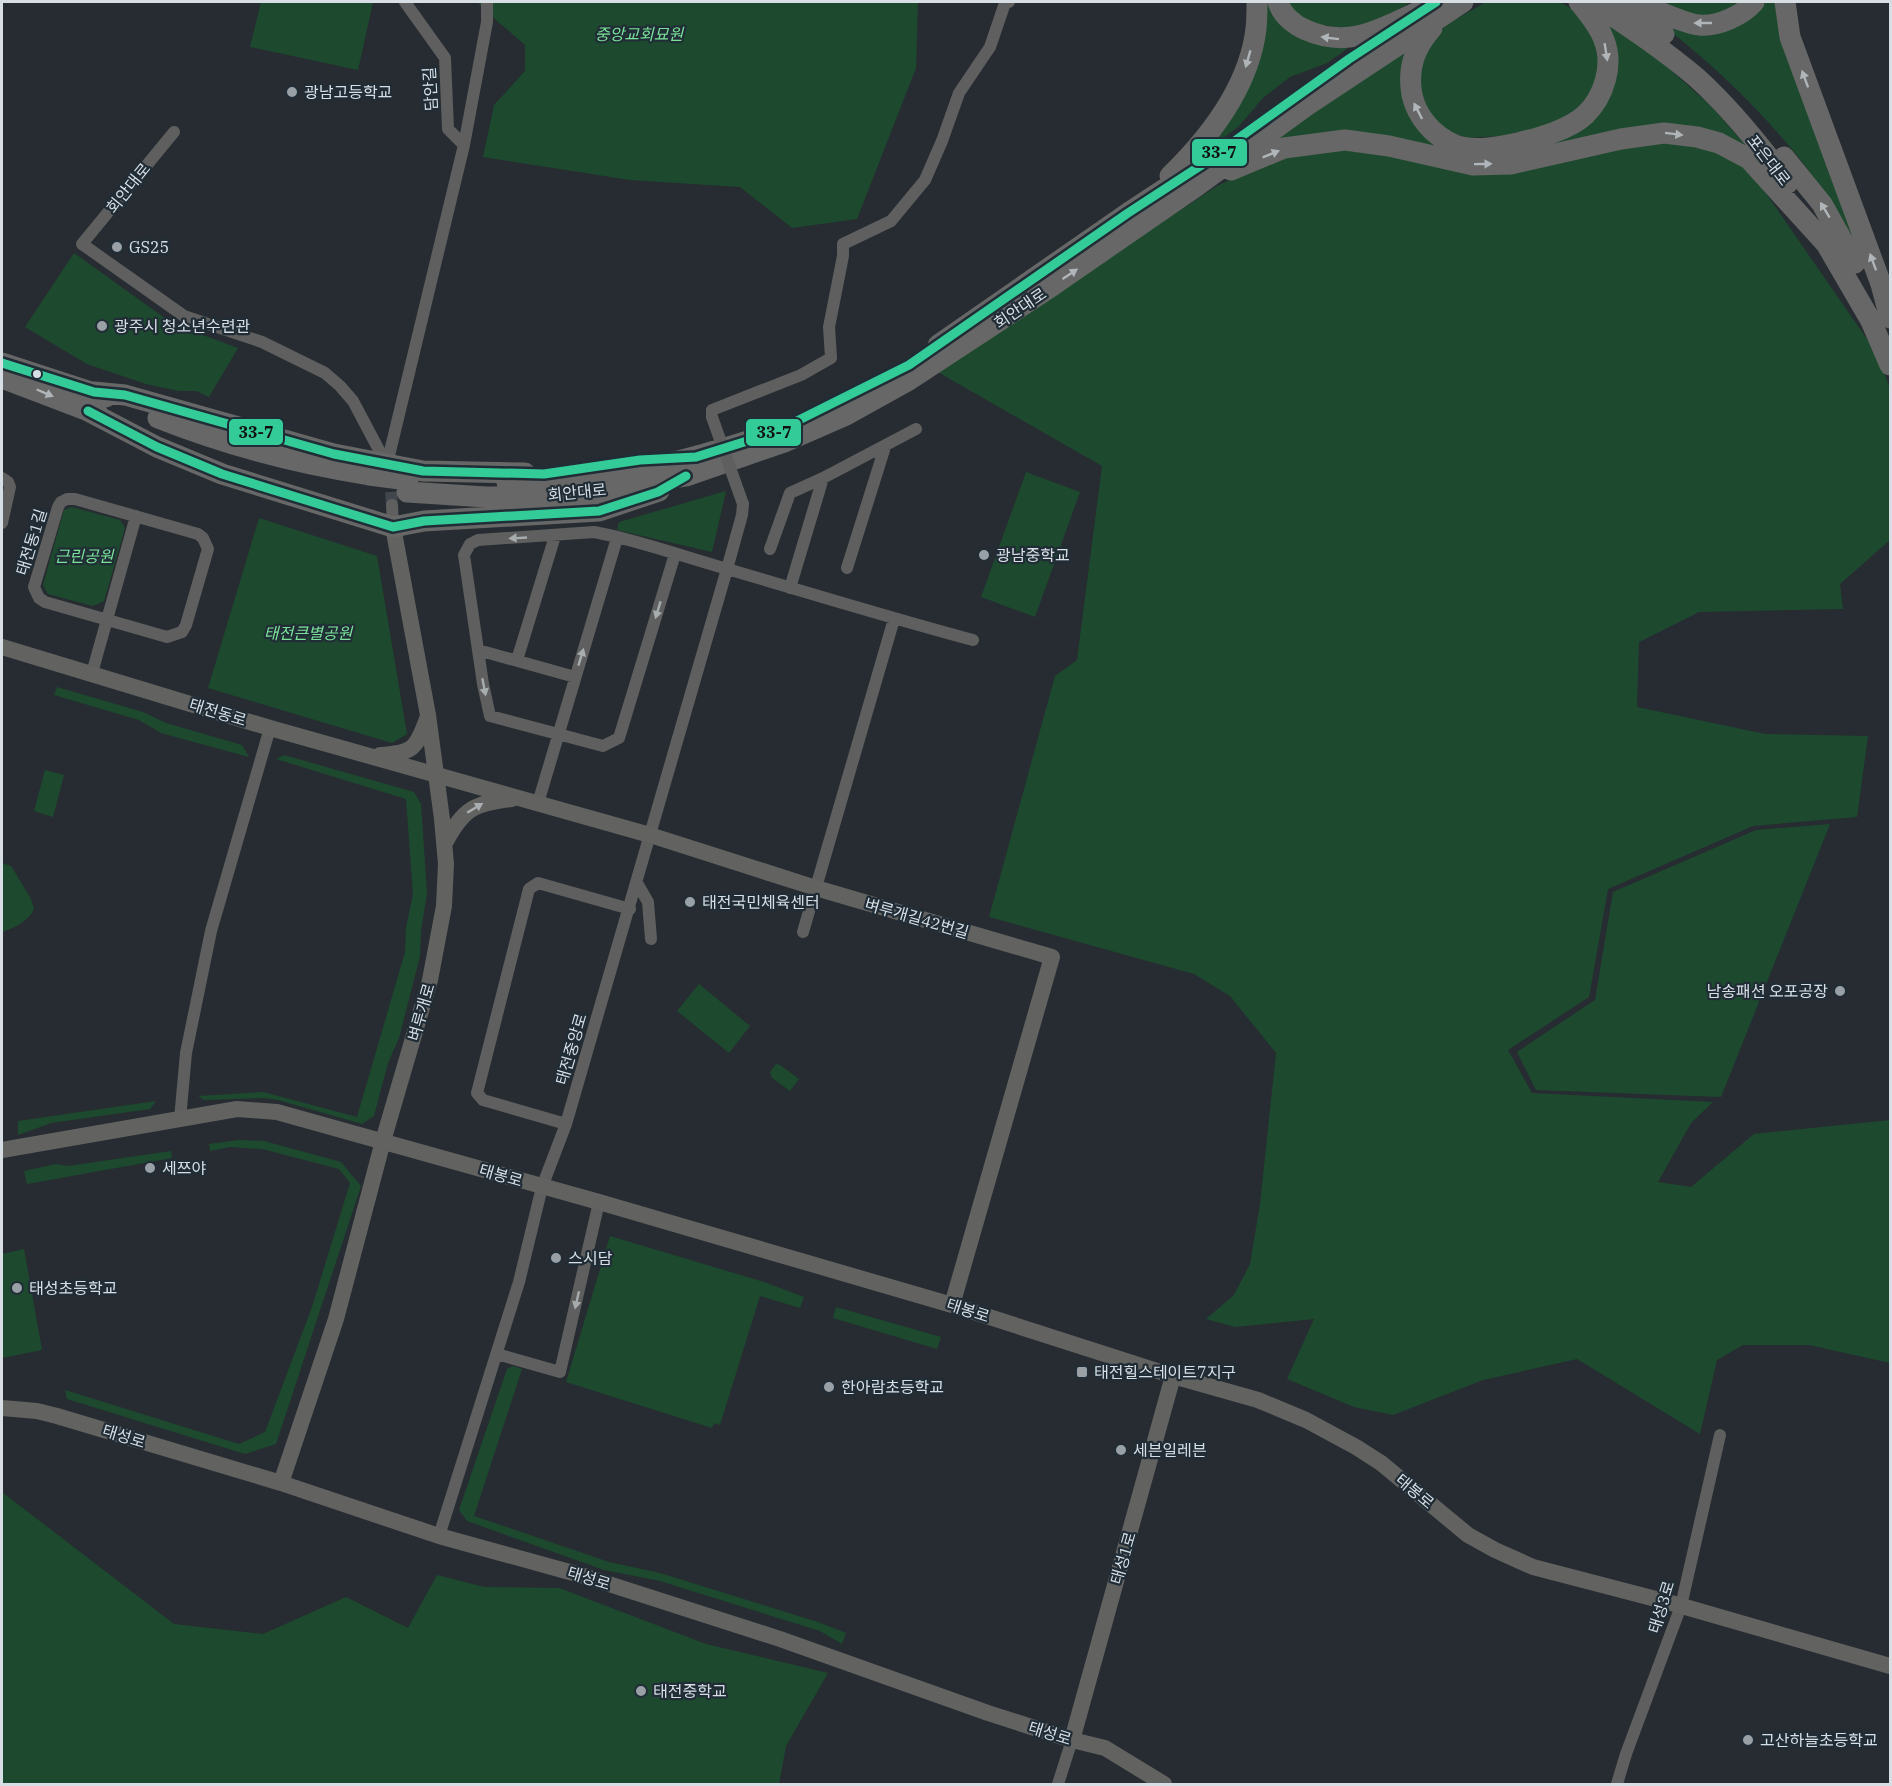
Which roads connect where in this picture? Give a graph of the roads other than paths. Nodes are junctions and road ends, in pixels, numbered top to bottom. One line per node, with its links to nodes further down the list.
1 (405, 2): 14 (street, 담안길)
2 (487, 2): 14 (street)
3 (1009, 2): 38 (street, 태전중앙로, bridge)
4 (1257, 2): 16 (highway, one-way to 16)
5 (1278, 2): 12 (highway, one-way to 5)
6 (1579, 2): 12 (highway, one-way to 12)
7 (1592, 2): 17 (highway, 포은대로)
8 (1619, 2): 19 (highway, 포은대로, one-way to 8)
9 (1636, 2): 10 (highway, one-way to 9)
10 (1754, 2)
11 (1785, 2): 18 (highway, one-way to 11)
12 (1443, 6): 15 (highway, 회안대로); 16 (highway, 회안대로)
13 (174, 132): 29 (street, 회안대로)
14 (464, 145): 29 (street)
15 (1198, 185): 17 (highway, one-way to 17); 26 (highway, 회안대로, one-way to 15)
16 (1143, 203): 29 (highway, 회안대로)
17 (1828, 246): 21 (highway, 포은대로)
18 (1890, 318)
19 (1890, 336)
20 (2, 363): 23 (highway, 회안대로)
21 (1890, 365)
22 (2, 378): 23 (highway, 회안대로, one-way to 23)
23 (91, 402): 29 (highway, 회안대로); 32 (highway)
24 (916, 429): 25 (street)
25 (885, 447): 28 (street); 37 (street)
26 (686, 476): 29 (highway, 회안대로); 32 (highway)
27 (2, 478): 31 (street)
28 (823, 478): 35 (street); 39 (street)
29 (389, 482): 32 (street)
30 (136, 516): 41 (street); 41 (street, 태전동1길); 41 (street, 태전동1길)
31 (2, 523)
32 (393, 527): 48 (street, 벼루개로)
33 (555, 536): 34 (street); 44 (street, one-way to 44); 45 (street)
34 (617, 538): 36 (street); 47 (street, one-way to 34)
35 (770, 549)
36 (675, 554): 38 (street); 50 (street, one-way to 50)
37 (847, 568)
38 (727, 569): 39 (street); 55 (street, 태전중앙로)
39 (790, 588): 40 (street)
40 (894, 619): 42 (street); 58 (street)
41 (107, 620): 46 (street)
42 (973, 640)
43 (2, 646): 46 (street, 태전동로)
44 (478, 650): 45 (street); 50 (street, one-way to 50)
45 (517, 660): 47 (street)
46 (92, 673): 49 (street, 태전동로)
47 (575, 677): 50 (street)
48 (428, 715): 51 (street); 52 (street, 벼루개로)
49 (270, 728): 51 (street, 태전동로); 62 (street)
50 (559, 733): 54 (street)
51 (367, 756): 52 (street, 태전동로)
52 (435, 774): 53 (street, 벼루개길42번길); 56 (street, 벼루개로)
53 (521, 798): 54 (street, 벼루개길42번길); 56 (street, one-way to 53)
54 (538, 802): 55 (street, 벼루개길42번길)
55 (650, 835): 57 (street, 태전중앙로); 58 (street, 벼루개길42번길)
56 (445, 843): 64 (street, 벼루개로)
57 (637, 883): 59 (street, 태전중앙로); 61 (street)
58 (816, 888): 60 (street); 68 (street, 벼루개길42번길)
59 (630, 909): 63 (street, 태전중앙로); 63 (street)
60 (803, 932)
61 (651, 939)
62 (180, 1119): 64 (street, 태봉로); 65 (street, 태봉로)
63 (566, 1124): 66 (street, 태전중앙로)
64 (383, 1141): 66 (street, 태봉로); 73 (street, 벼루개로)
65 (2, 1150)
66 (542, 1187): 67 (street, 태봉로); 69 (street, 태전중앙로)
67 (599, 1202): 68 (street, 태봉로); 69 (street, one-way to 69)
68 (952, 1305): 70 (street, 태봉로)
69 (498, 1354): 74 (street, 태전중앙로)
70 (1173, 1376): 75 (street, 태봉로); 77 (street, 태성1로)
71 (2, 1408): 73 (street, 태성로)
72 (1720, 1435): 75 (street, 태성3로)
73 (281, 1484): 74 (street, 태성로)
74 (439, 1536): 77 (street, 태성로)
75 (1681, 1606): 76 (street, 태봉로); 80 (street, 태성3로)
76 (1890, 1666)
77 (1072, 1740): 78 (street); 79 (street, 태성로)
78 (1058, 1785)
79 (1164, 1785)
80 (1617, 1785)

